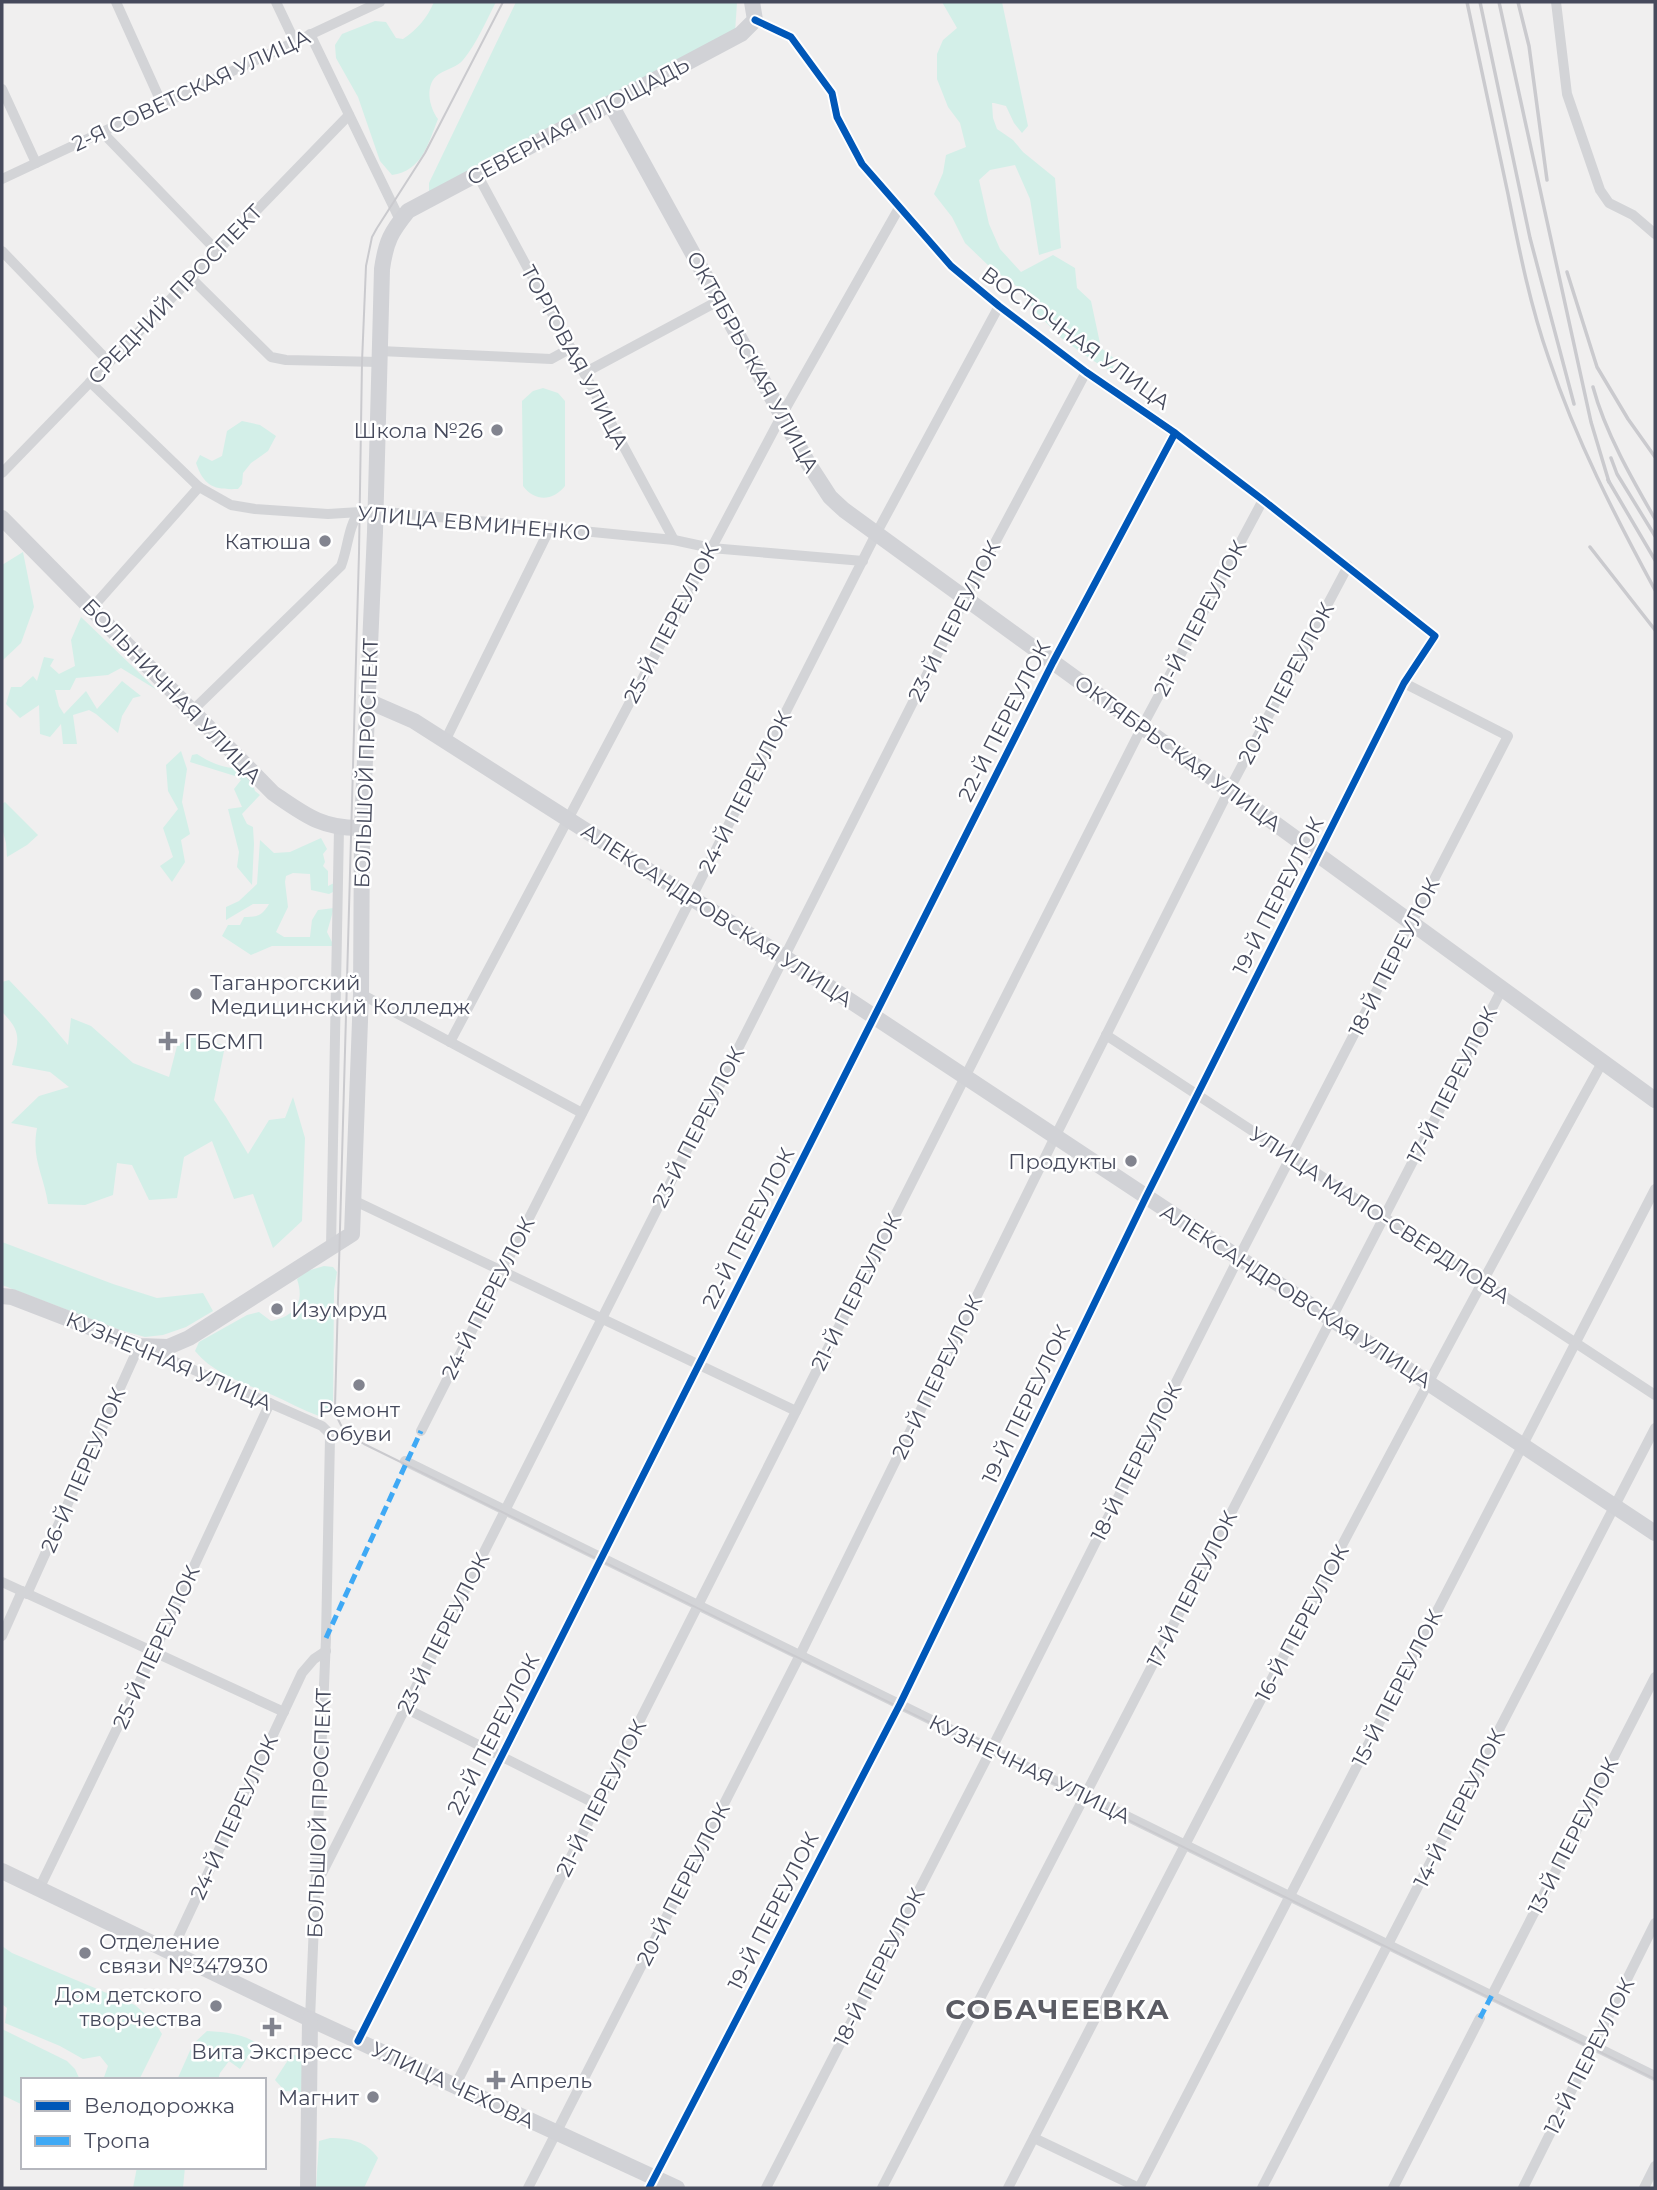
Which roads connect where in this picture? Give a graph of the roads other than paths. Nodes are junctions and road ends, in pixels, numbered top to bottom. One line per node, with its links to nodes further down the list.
1 (116, 2): 11 (street)
2 (276, 2): 8 (street)
3 (380, 2): 7 (street, 2-Я СОВЕТСКАЯ УЛИЦА)
4 (752, 2): 6 (main road)
5 (1556, 2): 19 (street)
6 (755, 20): 10 (main road, СЕВЕРНАЯ ПЛОЩАДЬ); 17 (street, ВОСТОЧНАЯ УЛИЦА)
7 (310, 34): 8 (street, 2-Я СОВЕТСКАЯ УЛИЦА); 12 (street)
8 (295, 42): 11 (street, 2-Я СОВЕТСКАЯ УЛИЦА)
9 (2, 89): 14 (street)
10 (610, 103): 15 (main road, СЕВЕРНАЯ ПЛОЩАДЬ); 24 (main road, ОКТЯБРЬСКАЯ УЛИЦА)
11 (162, 104): 13 (street, 2-Я СОВЕТСКАЯ УЛИЦА)
12 (349, 115): 18 (street); 21 (street, СРЕДНИЙ ПРОСПЕКТ)
13 (102, 132): 14 (street, 2-Я СОВЕТСКАЯ УЛИЦА); 21 (street)
14 (36, 163): 16 (street, 2-Я СОВЕТСКАЯ УЛИЦА)
15 (477, 174): 18 (main road, СЕВЕРНАЯ ПЛОЩАДЬ); 26 (street, ТОРГОВАЯ УЛИЦА)
16 (2, 179)
17 (899, 208): 25 (street, ВОСТОЧНАЯ УЛИЦА); 32 (street, 25-Й ПЕРЕУЛОК)
18 (400, 220): 22 (main road, СЕВЕРНАЯ ПЛОЩАДЬ)
19 (1655, 234)
20 (2, 251): 28 (street)
21 (217, 251): 23 (street, СРЕДНИЙ ПРОСПЕКТ)
22 (382, 269): 27 (main road, БОЛЬШОЙ ПРОСПЕКТ)
23 (191, 278): 27 (street); 28 (street, СРЕДНИЙ ПРОСПЕКТ)
24 (720, 300): 30 (street); 32 (main road, ОКТЯБРЬСКАЯ УЛИЦА)
25 (999, 306): 29 (street, ВОСТОЧНАЯ УЛИЦА); 40 (street, 24-Й ПЕРЕУЛОК)
26 (571, 348): 27 (street); 30 (street, ТОРГОВАЯ УЛИЦА)
27 (380, 357): 37 (main road, БОЛЬШОЙ ПРОСПЕКТ)
28 (109, 362): 31 (street, СРЕДНИЙ ПРОСПЕКТ)
29 (1086, 372): 33 (street, ВОСТОЧНАЯ УЛИЦА); 45 (street, 23-Й ПЕРЕУЛОК)
30 (584, 373): 41 (street, ТОРГОВАЯ УЛИЦА)
31 (90, 382): 34 (street, СРЕДНИЙ ПРОСПЕКТ); 35 (street, УЛИЦА ЕВМИНЕНКО)
32 (782, 414): 40 (main road, ОКТЯБРЬСКАЯ УЛИЦА); 42 (street, 25-Й ПЕРЕУЛОК)
33 (1175, 433): 36 (street, ВОСТОЧНАЯ УЛИЦА); 48 (street, 22-Й ПЕРЕУЛОК)
34 (2, 473)
35 (199, 487): 37 (street, УЛИЦА ЕВМИНЕНКО); 46 (street)
36 (1263, 500): 44 (street, ВОСТОЧНАЯ УЛИЦА); 52 (street, 21-Й ПЕРЕУЛОК)
37 (368, 511): 39 (street, УЛИЦА ЕВМИНЕНКО); 50 (main road, БОЛЬШОЙ ПРОСПЕКТ); 51 (street)
38 (2, 518): 46 (main road, БОЛЬНИЧНАЯ УЛИЦА)
39 (550, 528): 41 (street, УЛИЦА ЕВМИНЕНКО); 53 (street)
40 (876, 534): 43 (street, 24-Й ПЕРЕУЛОК); 45 (main road, ОКТЯБРЬСКАЯ УЛИЦА)
41 (674, 540): 42 (street, УЛИЦА ЕВМИНЕНКО)
42 (711, 548): 43 (street, УЛИЦА ЕВМИНЕНКО); 55 (street, 25-Й ПЕРЕУЛОК)
43 (863, 561): 59 (street, 24-Й ПЕРЕУЛОК)
44 (1348, 566): 47 (street, ВОСТОЧНАЯ УЛИЦА); 54 (street, 20-Й ПЕРЕУЛОК)
45 (965, 599): 48 (main road, ОКТЯБРЬСКАЯ УЛИЦА); 61 (street, 23-Й ПЕРЕУЛОК)
46 (92, 608): 51 (main road, БОЛЬНИЧНАЯ УЛИЦА)
47 (1435, 636): 49 (street, 19-Й ПЕРЕУЛОК)
48 (1053, 662): 52 (main road, ОКТЯБРЬСКАЯ УЛИЦА); 64 (street, 22-Й ПЕРЕУЛОК)
49 (1404, 683): 58 (street, 19-Й ПЕРЕУЛОК); 60 (street, 18-Й ПЕРЕУЛОК)
50 (368, 701): 53 (main road, АЛЕКСАНДРОВСКАЯ УЛИЦА); 57 (main road, БОЛЬШОЙ ПРОСПЕКТ)
51 (191, 712): 56 (main road, БОЛЬНИЧНАЯ УЛИЦА)
52 (1142, 727): 54 (main road, ОКТЯБРЬСКАЯ УЛИЦА); 68 (street, 21-Й ПЕРЕУЛОК)
53 (445, 741): 55 (main road, АЛЕКСАНДРОВСКАЯ УЛИЦА)
54 (1229, 790): 58 (main road, ОКТЯБРЬСКАЯ УЛИЦА); 65 (street, 20-Й ПЕРЕУЛОК)
55 (568, 819): 59 (main road, АЛЕКСАНДРОВСКАЯ УЛИЦА); 66 (street, 25-Й ПЕРЕУЛОК)
56 (339, 828): 57 (main road, БОЛЬНИЧНАЯ УЛИЦА); 78 (street, БОЛЬШОЙ ПРОСПЕКТ)
57 (362, 828): 63 (main road, БОЛЬШОЙ ПРОСПЕКТ)
58 (1318, 855): 60 (main road, ОКТЯБРЬСКАЯ УЛИЦА); 69 (street, 19-Й ПЕРЕУЛОК)
59 (692, 897): 61 (main road, АЛЕКСАНДРОВСКАЯ УЛИЦА); 71 (street, 24-Й ПЕРЕУЛОК)
60 (1411, 923): 62 (main road, ОКТЯБРЬСКАЯ УЛИЦА); 73 (street, 18-Й ПЕРЕУЛОК)
61 (784, 957): 64 (main road, АЛЕКСАНДРОВСКАЯ УЛИЦА); 83 (street, 23-Й ПЕРЕУЛОК)
62 (1502, 989): 67 (main road, ОКТЯБРЬСКАЯ УЛИЦА); 77 (street, 17-Й ПЕРЕУЛОК)
63 (360, 994): 66 (street); 76 (main road, БОЛЬШОЙ ПРОСПЕКТ)
64 (874, 1017): 68 (main road, АЛЕКСАНДРОВСКАЯ УЛИЦА); 88 (street, 22-Й ПЕРЕУЛОК)
65 (1106, 1035): 69 (street, УЛИЦА МАЛО-СВЕРДЛОВА); 72 (street, 20-Й ПЕРЕУЛОК)
66 (450, 1041): 71 (street)
67 (1603, 1061): 70 (main road, ОКТЯБРЬСКАЯ УЛИЦА); 81 (street, 16-Й ПЕРЕУЛОК)
68 (965, 1077): 72 (main road, АЛЕКСАНДРОВСКАЯ УЛИЦА); 93 (street, 21-Й ПЕРЕУЛОК)
69 (1198, 1095): 73 (street, УЛИЦА МАЛО-СВЕРДЛОВА); 75 (street, 19-Й ПЕРЕУЛОК)
70 (1655, 1100)
71 (582, 1113): 80 (street, 24-Й ПЕРЕУЛОК)
72 (1055, 1137): 75 (main road, АЛЕКСАНДРОВСКАЯ УЛИЦА); 109 (street, 20-Й ПЕРЕУЛОК)
73 (1291, 1157): 77 (street, УЛИЦА МАЛО-СВЕРДЛОВА); 79 (street, 18-Й ПЕРЕУЛОК)
74 (1655, 1189): 86 (street, 15-Й ПЕРЕУЛОК)
75 (1146, 1198): 79 (main road, АЛЕКСАНДРОВСКАЯ УЛИЦА); 111 (street, 19-Й ПЕРЕУЛОК)
76 (355, 1201): 78 (main road, БОЛЬШОЙ ПРОСПЕКТ); 80 (street)
77 (1384, 1217): 81 (street, УЛИЦА МАЛО-СВЕРДЛОВА); 84 (street, 17-Й ПЕРЕУЛОК)
78 (331, 1247): 85 (main road, БОЛЬШОЙ ПРОСПЕКТ)
79 (1238, 1259): 84 (main road, АЛЕКСАНДРОВСКАЯ УЛИЦА); 114 (street, 18-Й ПЕРЕУЛОК)
80 (502, 1271): 83 (street); 95 (street, 24-Й ПЕРЕУЛОК)
81 (1482, 1281): 86 (street, УЛИЦА МАЛО-СВЕРДЛОВА); 90 (street, 16-Й ПЕРЕУЛОК)
82 (2, 1296): 87 (main road, КУЗНЕЧНАЯ УЛИЦА)
83 (602, 1319): 88 (street); 100 (street, 23-Й ПЕРЕУЛОК)
84 (1331, 1320): 90 (main road, АЛЕКСАНДРОВСКАЯ УЛИЦА); 116 (street, 17-Й ПЕРЕУЛОК)
85 (188, 1338): 87 (main road, БОЛЬШОЙ ПРОСПЕКТ); 89 (street)
86 (1576, 1343): 91 (street, УЛИЦА МАЛО-СВЕРДЛОВА); 97 (street, 15-Й ПЕРЕУЛОК)
87 (139, 1346): 89 (street, КУЗНЕЧНАЯ УЛИЦА); 104 (street, 26-Й ПЕРЕУЛОК)
88 (698, 1365): 93 (street); 102 (street, 22-Й ПЕРЕУЛОК)
89 (191, 1370): 92 (street, КУЗНЕЧНАЯ УЛИЦА)
90 (1429, 1384): 97 (main road, АЛЕКСАНДРОВСКАЯ УЛИЦА); 118 (street, 16-Й ПЕРЕУЛОК)
91 (1655, 1395)
92 (270, 1403): 96 (street, КУЗНЕЧНАЯ УЛИЦА); 108 (street, 25-Й ПЕРЕУЛОК)
93 (796, 1411): 105 (street, 21-Й ПЕРЕУЛОК)
94 (1655, 1428): 99 (street, 14-Й ПЕРЕУЛОК)
95 (421, 1431)
96 (330, 1437): 107 (street, БОЛЬШОЙ ПРОСПЕКТ)
97 (1522, 1446): 99 (main road, АЛЕКСАНДРОВСКАЯ УЛИЦА); 122 (street, 15-Й ПЕРЕУЛОК)
98 (405, 1461): 100 (street, КУЗНЕЧНАЯ УЛИЦА)
99 (1614, 1507): 101 (main road, АЛЕКСАНДРОВСКАЯ УЛИЦА); 124 (street, 14-Й ПЕРЕУЛОК)
100 (505, 1510): 102 (street, КУЗНЕЧНАЯ УЛИЦА); 112 (street, 23-Й ПЕРЕУЛОК)
101 (1655, 1533)
102 (602, 1557): 105 (street, КУЗНЕЧНАЯ УЛИЦА); 115 (street, 22-Й ПЕРЕУЛОК)
103 (2, 1582): 104 (street)
104 (25, 1592): 106 (street, 26-Й ПЕРЕУЛОК); 108 (street)
105 (698, 1605): 109 (street, КУЗНЕЧНАЯ УЛИЦА); 117 (street, 21-Й ПЕРЕУЛОК)
106 (2, 1636)
107 (326, 1651): 113 (street, 24-Й ПЕРЕУЛОК); 120 (street, БОЛЬШОЙ ПРОСПЕКТ)
108 (154, 1652): 113 (street); 121 (street, 25-Й ПЕРЕУЛОК)
109 (800, 1655): 111 (street, КУЗНЕЧНАЯ УЛИЦА); 133 (street, 20-Й ПЕРЕУЛОК)
110 (1655, 1677): 126 (street, 13-Й ПЕРЕУЛОК)
111 (900, 1704): 114 (street, КУЗНЕЧНАЯ УЛИЦА); 136 (street, 19-Й ПЕРЕУЛОК)
112 (405, 1708): 115 (street); 120 (street, 23-Й ПЕРЕУЛОК)
113 (284, 1712): 125 (street, 24-Й ПЕРЕУЛОК)
114 (991, 1749): 116 (street, КУЗНЕЧНАЯ УЛИЦА); 140 (street, 18-Й ПЕРЕУЛОК)
115 (501, 1756): 117 (street); 129 (street, 22-Й ПЕРЕУЛОК)
116 (1085, 1796): 118 (street, КУЗНЕЧНАЯ УЛИЦА); 141 (street, 17-Й ПЕРЕУЛОК)
117 (598, 1805): 132 (street, 21-Й ПЕРЕУЛОК)
118 (1185, 1844): 122 (street, КУЗНЕЧНАЯ УЛИЦА); 134 (street, 16-Й ПЕРЕУЛОК)
119 (2, 1871): 121 (main road, УЛИЦА ЧЕХОВА)
120 (316, 1885): 128 (street, БОЛЬШОЙ ПРОСПЕКТ)
121 (39, 1889): 125 (main road, УЛИЦА ЧЕХОВА)
122 (1290, 1896): 124 (street, КУЗНЕЧНАЯ УЛИЦА); 143 (street, 15-Й ПЕРЕУЛОК)
123 (1655, 1923): 130 (street, 12-Й ПЕРЕУЛОК)
124 (1388, 1945): 126 (street, КУЗНЕЧНАЯ УЛИЦА); 144 (street, 14-Й ПЕРЕУЛОК)
125 (171, 1952): 128 (main road, УЛИЦА ЧЕХОВА)
126 (1492, 1995): 130 (street, КУЗНЕЧНАЯ УЛИЦА)
127 (1480, 2018): 145 (street)
128 (310, 2019): 129 (main road, УЛИЦА ЧЕХОВА); 137 (main road, БОЛЬШОЙ ПРОСПЕКТ)
129 (358, 2041): 132 (main road, УЛИЦА ЧЕХОВА)
130 (1594, 2045): 131 (street, КУЗНЕЧНАЯ УЛИЦА); 146 (street, 12-Й ПЕРЕУЛОК)
131 (1655, 2076)
132 (455, 2086): 133 (main road, УЛИЦА ЧЕХОВА)
133 (556, 2133): 136 (main road, УЛИЦА ЧЕХОВА); 138 (street, 20-Й ПЕРЕУЛОК)
134 (1034, 2138): 142 (street, 16-Й ПЕРЕУЛОК); 143 (street)
135 (1655, 2166): 147 (street)
136 (652, 2183): 139 (main road, УЛИЦА ЧЕХОВА)
137 (308, 2188)
138 (528, 2188)
139 (677, 2188)
140 (765, 2188)
141 (882, 2188)
142 (1008, 2188)
143 (1139, 2188)
144 (1262, 2188)
145 (1393, 2188)
146 (1522, 2188)
147 (1644, 2188)

